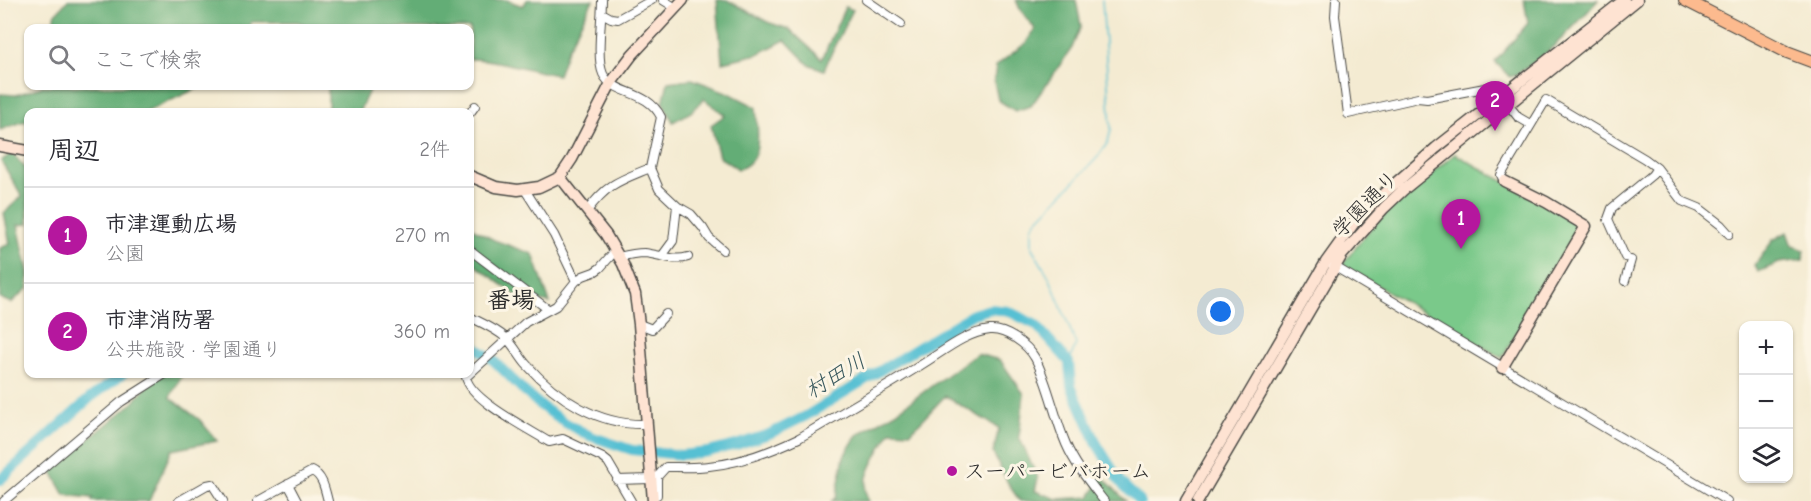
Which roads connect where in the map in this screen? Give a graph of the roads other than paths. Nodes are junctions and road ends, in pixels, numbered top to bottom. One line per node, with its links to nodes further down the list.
1 (602, 0): 10 (street)
2 (652, 0): 10 (street)
3 (663, 0): 9 (street)
4 (866, 0): 11 (street)
5 (1336, 0): 14 (street)
6 (1624, 0): 14 (street)
7 (1636, 0): 14 (street, 学園通り)
8 (1685, 0): 12 (main road)
9 (679, 4): 13 (street)
10 (602, 13): 13 (street)
11 (901, 24)
12 (1811, 62)
13 (611, 84): 20 (street); 22 (street)
14 (1504, 101): 15 (street); 16 (street); 17 (street, 学園通り)
15 (1530, 124): 21 (street); 24 (street)
16 (1462, 128): 17 (street); 34 (street)
17 (1469, 137): 34 (street, 学園通り)
18 (0, 146): 19 (street)
19 (24, 150)
20 (650, 168): 26 (street); 27 (street)
21 (1657, 168): 28 (street); 36 (street)
22 (560, 177): 25 (street); 27 (street)
23 (474, 178): 25 (street)
24 (1504, 181): 42 (street)
25 (525, 190): 35 (street)
26 (677, 206): 29 (street); 32 (street)
27 (587, 211): 31 (street)
28 (1729, 234)
29 (723, 250)
30 (474, 253): 37 (street)
31 (617, 254): 32 (street); 35 (street); 40 (street)
32 (662, 256): 33 (street)
33 (688, 257)
34 (1330, 265): 42 (street); 59 (street); 60 (street, 学園通り)
35 (576, 281): 37 (street)
36 (1625, 281)
37 (549, 310): 41 (street)
38 (666, 314): 40 (street)
39 (474, 320): 41 (street)
40 (639, 324): 46 (street)
41 (507, 338): 43 (street); 46 (street)
42 (1502, 368): 61 (street)
43 (474, 370)
44 (159, 378): 50 (street)
45 (466, 378): 48 (street)
46 (647, 424): 47 (street)
47 (651, 479): 48 (street); 57 (street)
48 (617, 480): 56 (street)
49 (288, 484): 53 (street); 54 (street); 55 (street)
50 (4, 501)
51 (179, 501): 52 (street)
52 (224, 501)
53 (258, 501)
54 (297, 501)
55 (328, 501)
56 (631, 501)
57 (653, 501): 58 (street)
58 (1104, 501)
59 (1186, 501)
60 (1198, 501)
61 (1727, 501)

